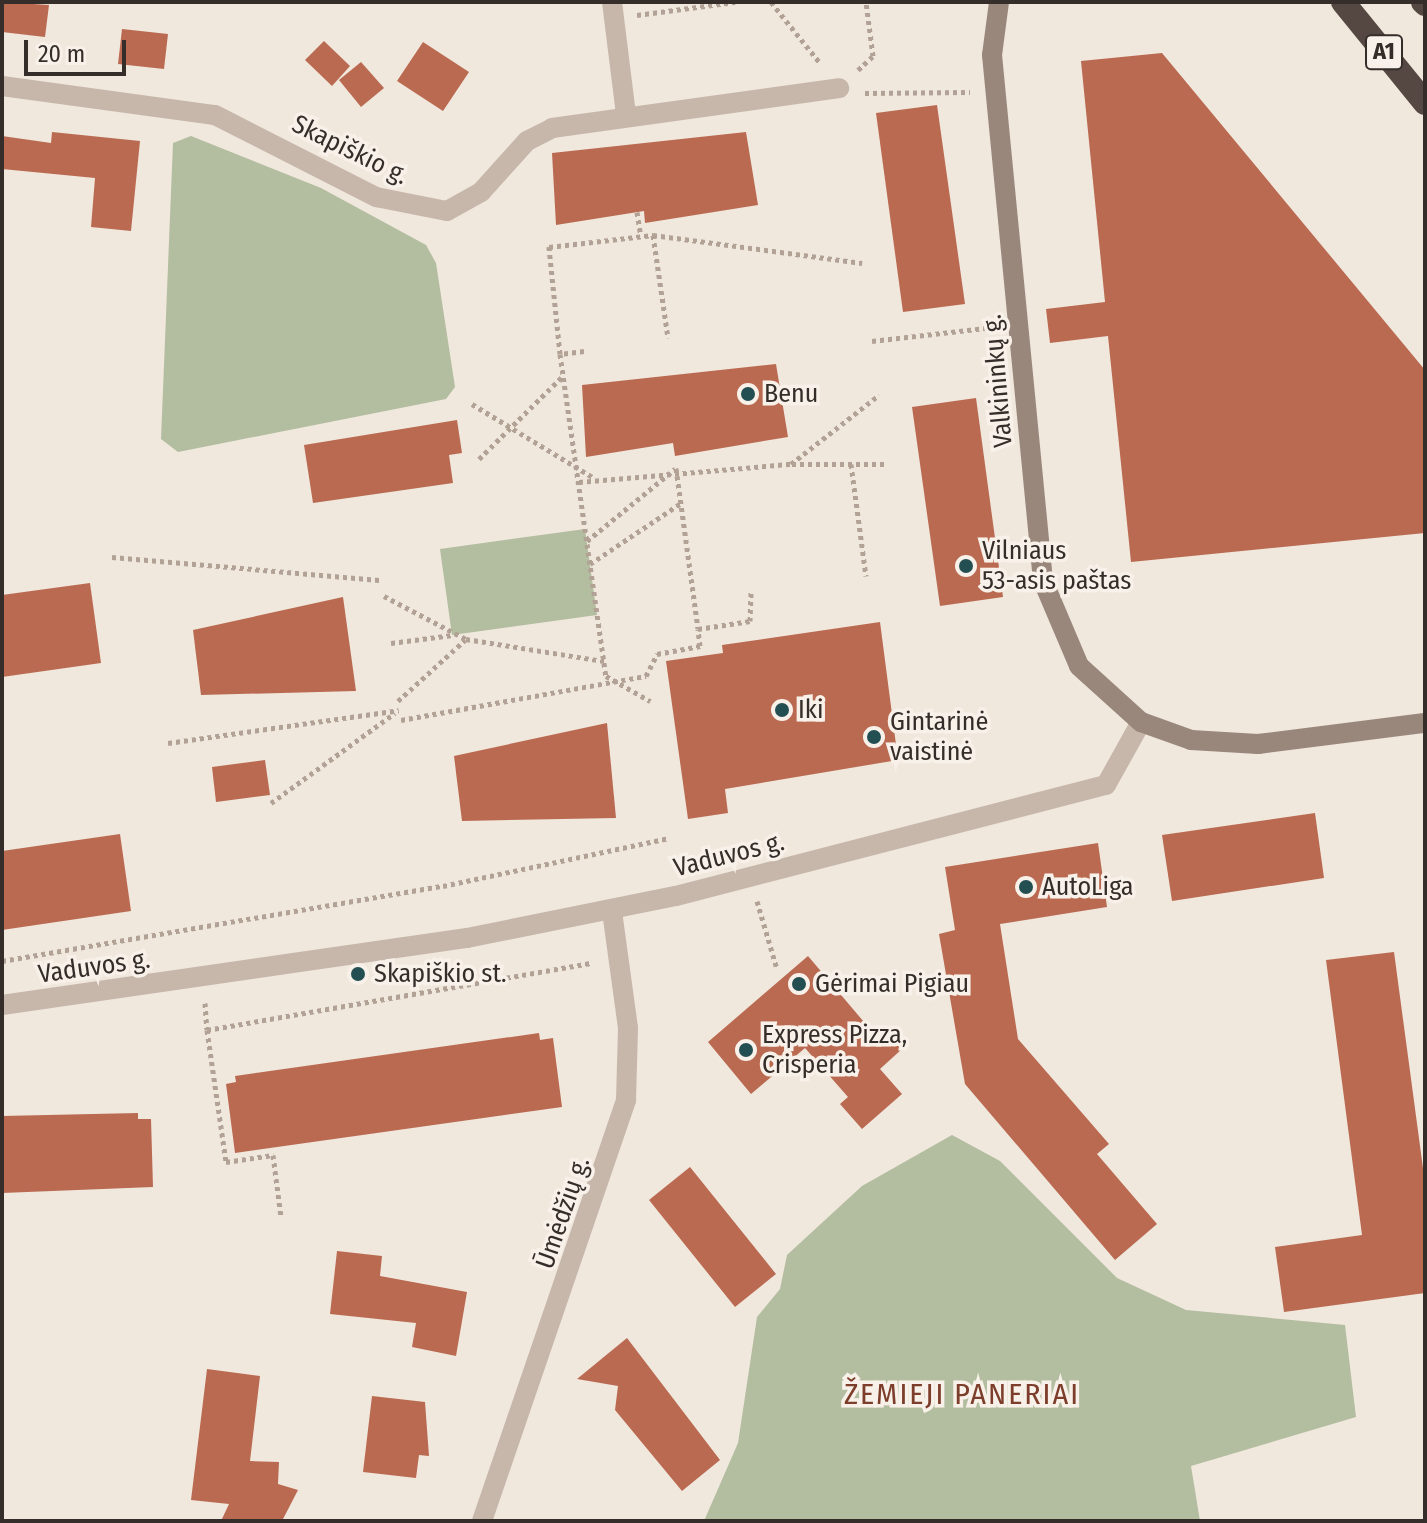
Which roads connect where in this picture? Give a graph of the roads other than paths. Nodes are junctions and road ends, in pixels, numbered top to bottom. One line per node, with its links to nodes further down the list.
1 (999, 2): 8 (street, Valkininkų g.)
2 (1343, 2): 6 (highway, A1)
3 (613, 10): 7 (street)
4 (2, 86): 7 (street, Skapiškio g.)
5 (839, 88): 7 (street, Skapiškio g.)
6 (1425, 103)
7 (626, 115)
8 (1141, 722): 9 (street); 10 (street, Vaduvos g.)
9 (1425, 723)
10 (612, 911): 11 (street, Vaduvos g.); 12 (street, Ūmėdžių g.)
11 (2, 1005)
12 (482, 1521)

